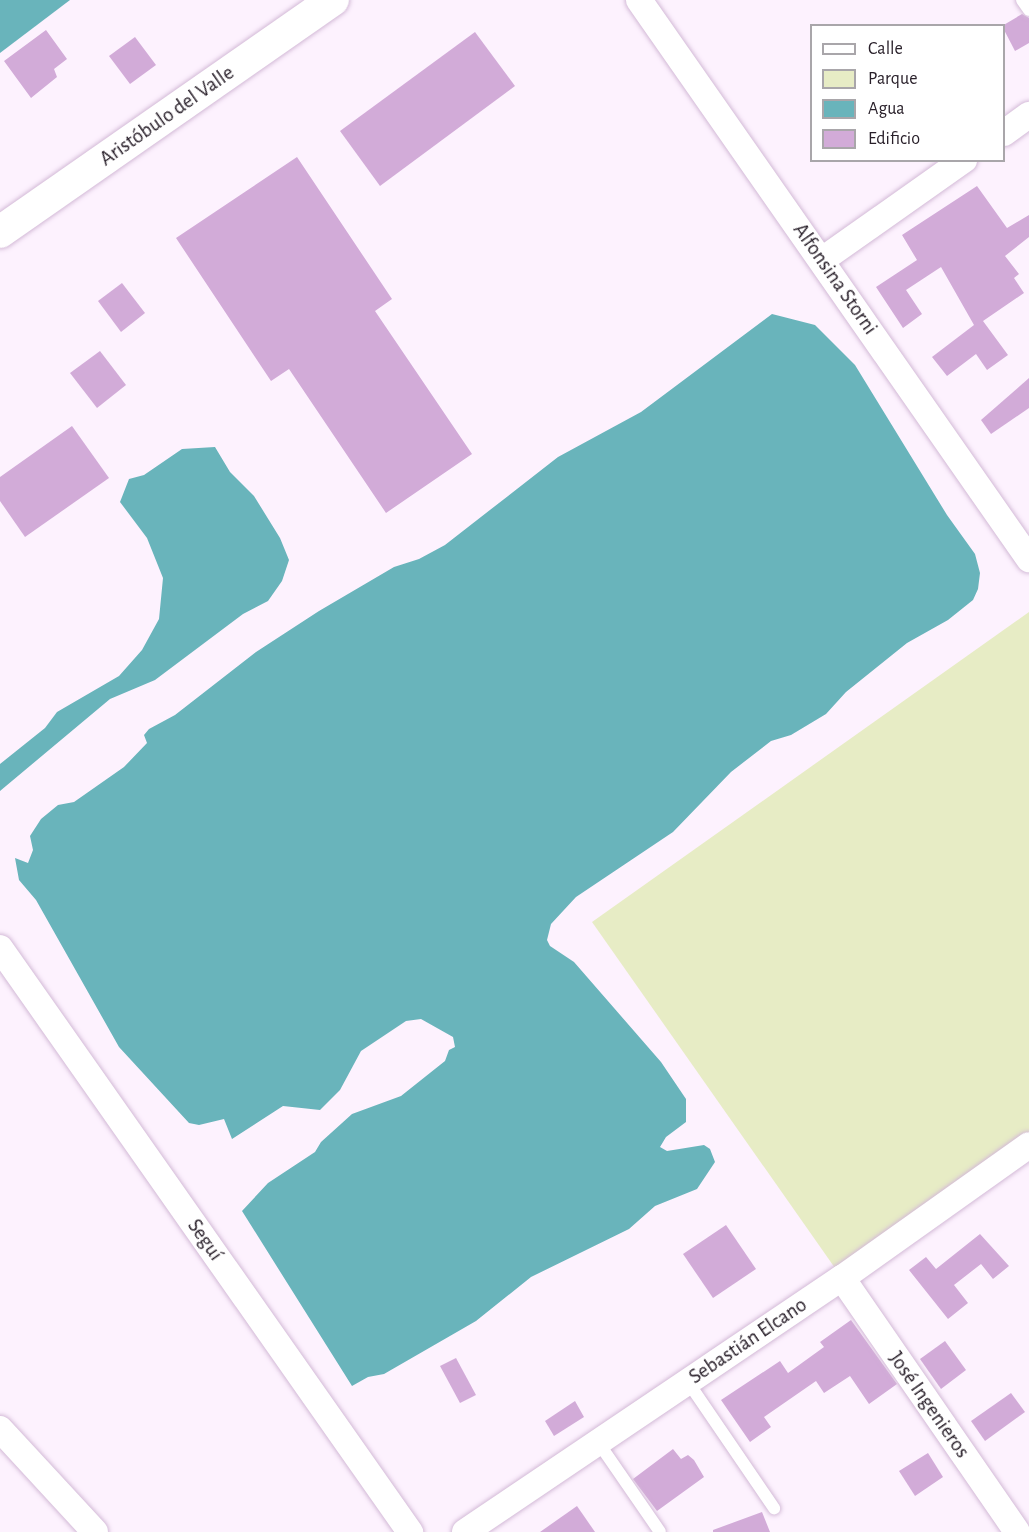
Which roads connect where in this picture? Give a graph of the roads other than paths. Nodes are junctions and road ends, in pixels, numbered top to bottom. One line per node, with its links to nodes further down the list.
1 (333, 0): 8 (street, Aristóbulo del Valle)
2 (639, 0): 9 (street, Alfonsina Storni)
3 (1022, 0): 4 (lane)
4 (1029, 10)
5 (1029, 115): 6 (street)
6 (1005, 132)
7 (961, 162): 9 (street)
8 (0, 232)
9 (822, 260): 10 (street, Alfonsina Storni)
10 (1029, 559)
11 (0, 948): 19 (street, Seguí)
12 (1029, 1145): 13 (street, Sebastián Elcano)
13 (842, 1278): 14 (street, Sebastián Elcano); 22 (street, José Ingenieros)
14 (688, 1382): 16 (street, Sebastián Elcano); 17 (lane)
15 (0, 1429): 18 (street)
16 (598, 1442): 20 (street, Sebastián Elcano); 21 (lane)
17 (774, 1508)
18 (95, 1532)
19 (410, 1532)
20 (465, 1532)
21 (660, 1532)
22 (1017, 1532)

